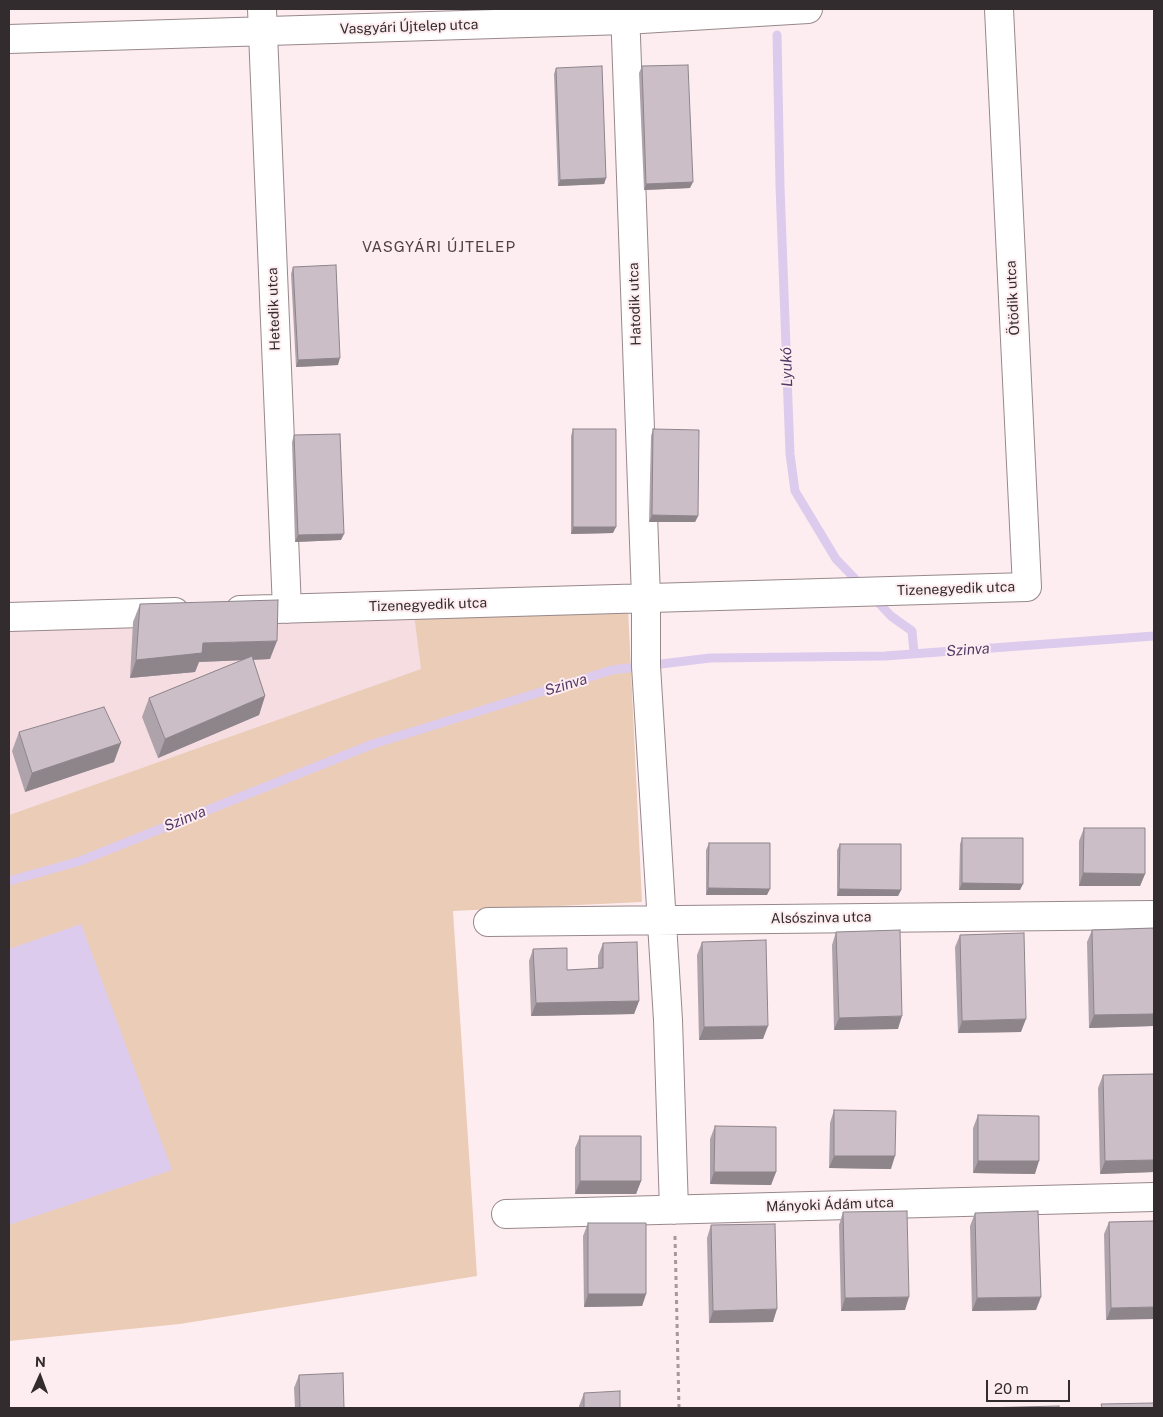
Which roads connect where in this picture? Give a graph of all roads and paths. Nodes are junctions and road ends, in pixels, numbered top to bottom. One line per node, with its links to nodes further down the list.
1 (808, 9): 3 (street, Vasgyári Újtelep utca)
2 (999, 9): 6 (street, Ötödik utca)
3 (625, 14): 4 (street, Vasgyári Újtelep utca); 7 (street, Hatodik utca)
4 (262, 20): 5 (street, Vasgyári Újtelep utca); 8 (street, Hetedik utca)
5 (9, 39)
6 (1027, 587): 7 (street, Tizenegyedik utca)
7 (646, 598): 8 (street, Tizenegyedik utca); 11 (street, Hatodik utca)
8 (287, 609): 9 (street, Tizenegyedik utca)
9 (9, 617)
10 (1154, 915): 11 (street, Alsószinva utca)
11 (663, 920): 12 (street, Alsószinva utca); 14 (street, Hatodik utca)
12 (488, 922)
13 (1154, 1197): 14 (street, Mányoki Ádám utca)
14 (674, 1210): 15 (street, Mányoki Ádám utca); 16 (path)
15 (506, 1214)
16 (679, 1408)

